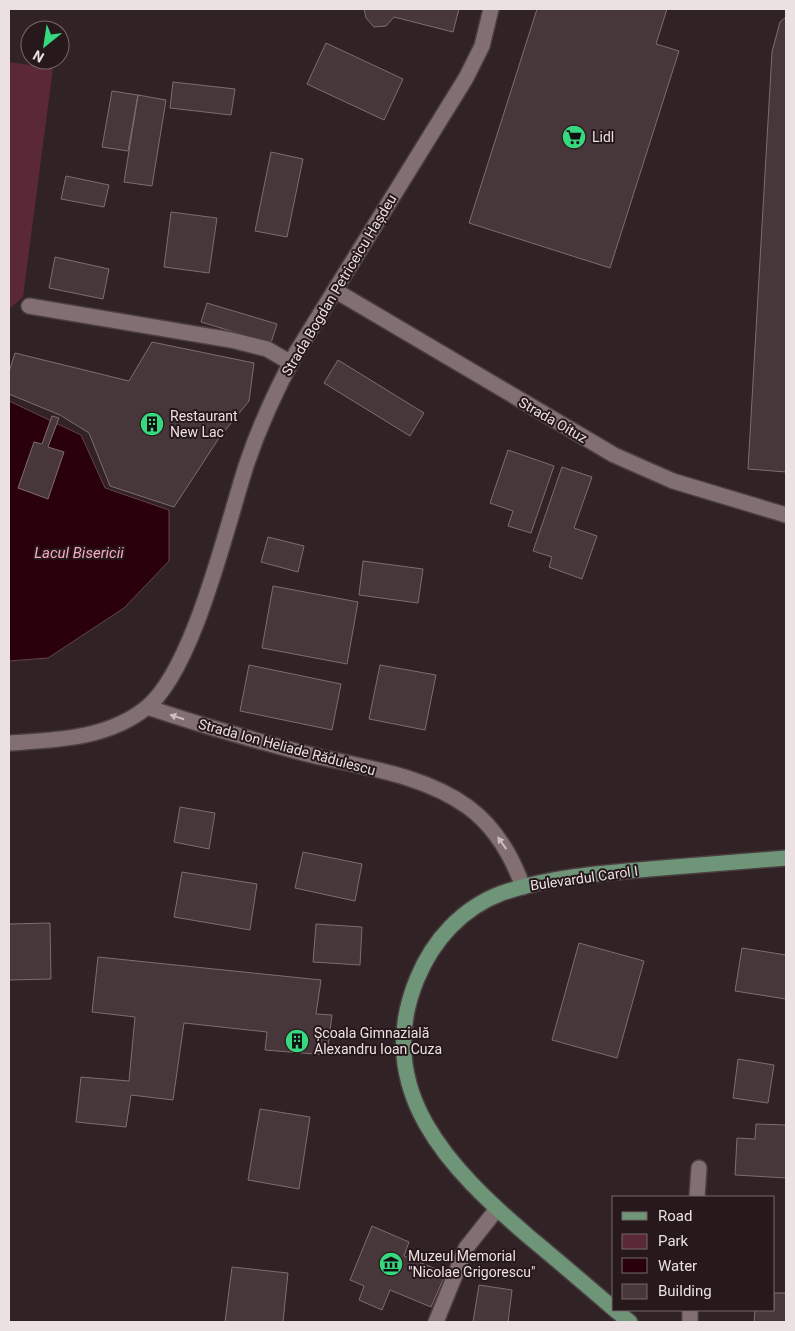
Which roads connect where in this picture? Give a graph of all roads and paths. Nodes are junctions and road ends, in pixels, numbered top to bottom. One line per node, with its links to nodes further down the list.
1 (491, 9): 2 (street, Strada Bogdan Petriceicu Hașdeu)
2 (336, 291): 4 (street, Strada Bogdan Petriceicu Hașdeu); 5 (street, Strada Oituz)
3 (29, 306): 4 (street)
4 (291, 363): 6 (street, Strada Bogdan Petriceicu Hașdeu)
5 (786, 515)
6 (147, 707): 7 (street); 9 (street, Strada Ion Heliade Rădulescu, one-way to 6)
7 (9, 743)
8 (786, 858): 9 (main road, Bulevardul Carol I)
9 (522, 887): 12 (main road, Bulevardul Carol I)
10 (699, 1168): 11 (street)
11 (698, 1196)
12 (496, 1209): 13 (main road, Bulevardul Carol I); 15 (street)
13 (612, 1307)
14 (616, 1311): 16 (main road, Bulevardul Carol I)
15 (436, 1322)
16 (630, 1322)

